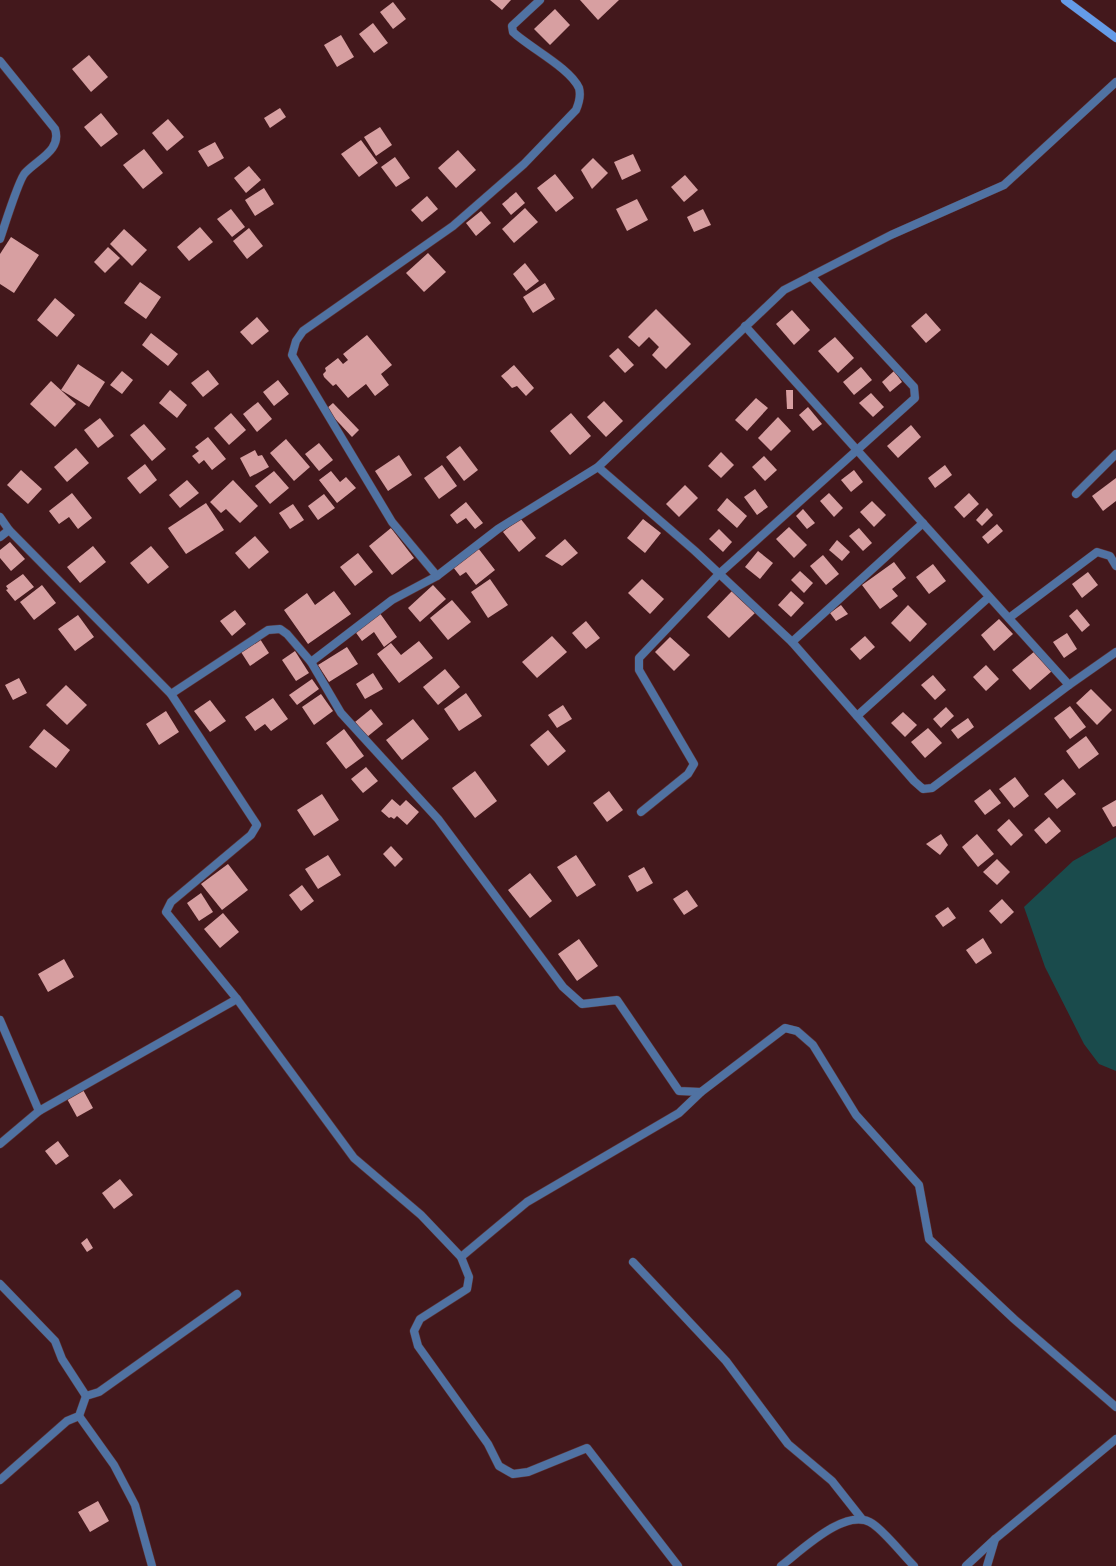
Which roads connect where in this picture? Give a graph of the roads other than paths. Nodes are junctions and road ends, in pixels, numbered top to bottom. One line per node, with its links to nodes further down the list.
1 (540, 0): 19 (street)
2 (1065, 0): 3 (main road)
3 (1116, 38)
4 (0, 61): 6 (street)
5 (1116, 82): 7 (street)
6 (0, 239)
7 (811, 276): 8 (street); 9 (street)
8 (744, 326): 9 (street); 11 (street)
9 (856, 450): 14 (street); 18 (street)
10 (1116, 454): 12 (street)
11 (598, 467): 18 (street); 19 (street)
12 (1076, 494)
13 (0, 517): 15 (street)
14 (923, 523): 20 (street); 22 (street)
15 (9, 530): 16 (street); 26 (street)
16 (0, 537)
17 (1116, 566): 21 (street)
18 (719, 574): 22 (street); 28 (street)
19 (437, 576): 24 (street)
20 (989, 597): 21 (street); 27 (street)
21 (1009, 618): 25 (street)
22 (792, 642): 27 (street)
23 (1116, 652): 25 (street)
24 (310, 662): 26 (street); 31 (street)
25 (1069, 685): 27 (street)
26 (171, 694): 29 (street)
27 (857, 716)
28 (640, 812)
29 (237, 999): 32 (street); 34 (street)
30 (0, 1020): 32 (street)
31 (701, 1092): 34 (street); 39 (street)
32 (39, 1111): 33 (street)
33 (0, 1144)
34 (461, 1257): 46 (street)
35 (633, 1262): 43 (street)
36 (0, 1284): 38 (street)
37 (237, 1294): 38 (street)
38 (86, 1396): 40 (street)
39 (1116, 1407)
40 (79, 1416): 42 (street); 45 (street)
41 (1116, 1439): 44 (street)
42 (0, 1480)
43 (862, 1519): 47 (street); 48 (street)
44 (995, 1539): 49 (street); 50 (street)
45 (152, 1566)
46 (678, 1566)
47 (781, 1566)
48 (914, 1566)
49 (966, 1566)
50 (987, 1566)

